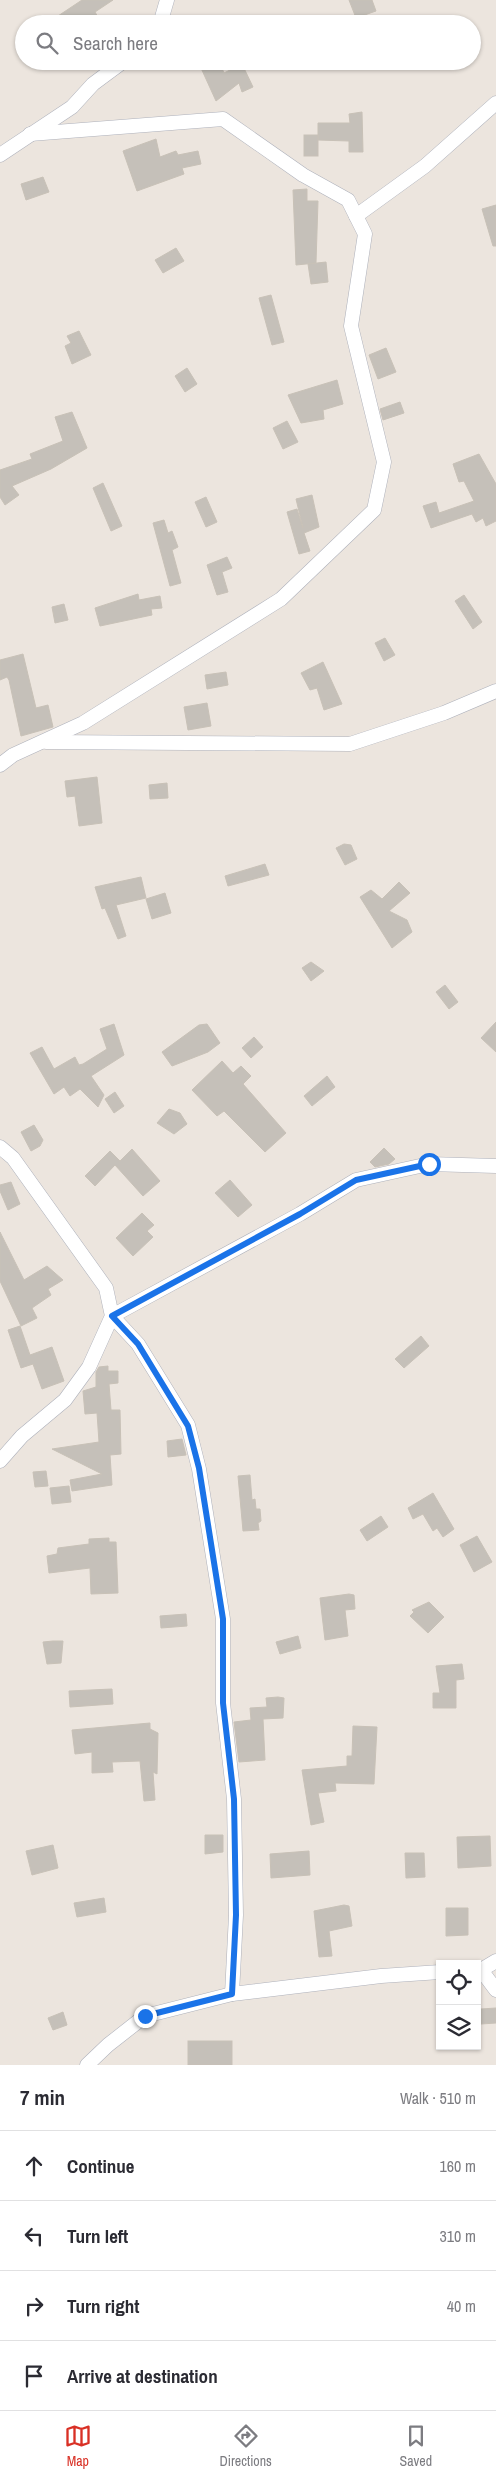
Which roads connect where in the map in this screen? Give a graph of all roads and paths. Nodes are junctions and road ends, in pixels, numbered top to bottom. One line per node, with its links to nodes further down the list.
1 (167, 0): 2 (street)
2 (163, 15)
3 (112, 70): 5 (street)
4 (496, 103): 7 (street)
5 (30, 134): 6 (street); 7 (street)
6 (0, 155)
7 (356, 216): 9 (street)
8 (496, 691): 9 (street)
9 (42, 742): 10 (street)
10 (0, 765)
11 (0, 1147): 13 (street)
12 (496, 1166): 13 (street)
13 (112, 1316): 14 (street); 22 (street)
14 (0, 1461)
15 (496, 1960): 16 (street)
16 (481, 1969)
17 (481, 1970): 20 (street)
18 (436, 1972): 22 (street)
19 (481, 1972): 21 (street)
20 (496, 1972)
21 (496, 1990)
22 (232, 1994): 23 (street)
23 (87, 2065)

